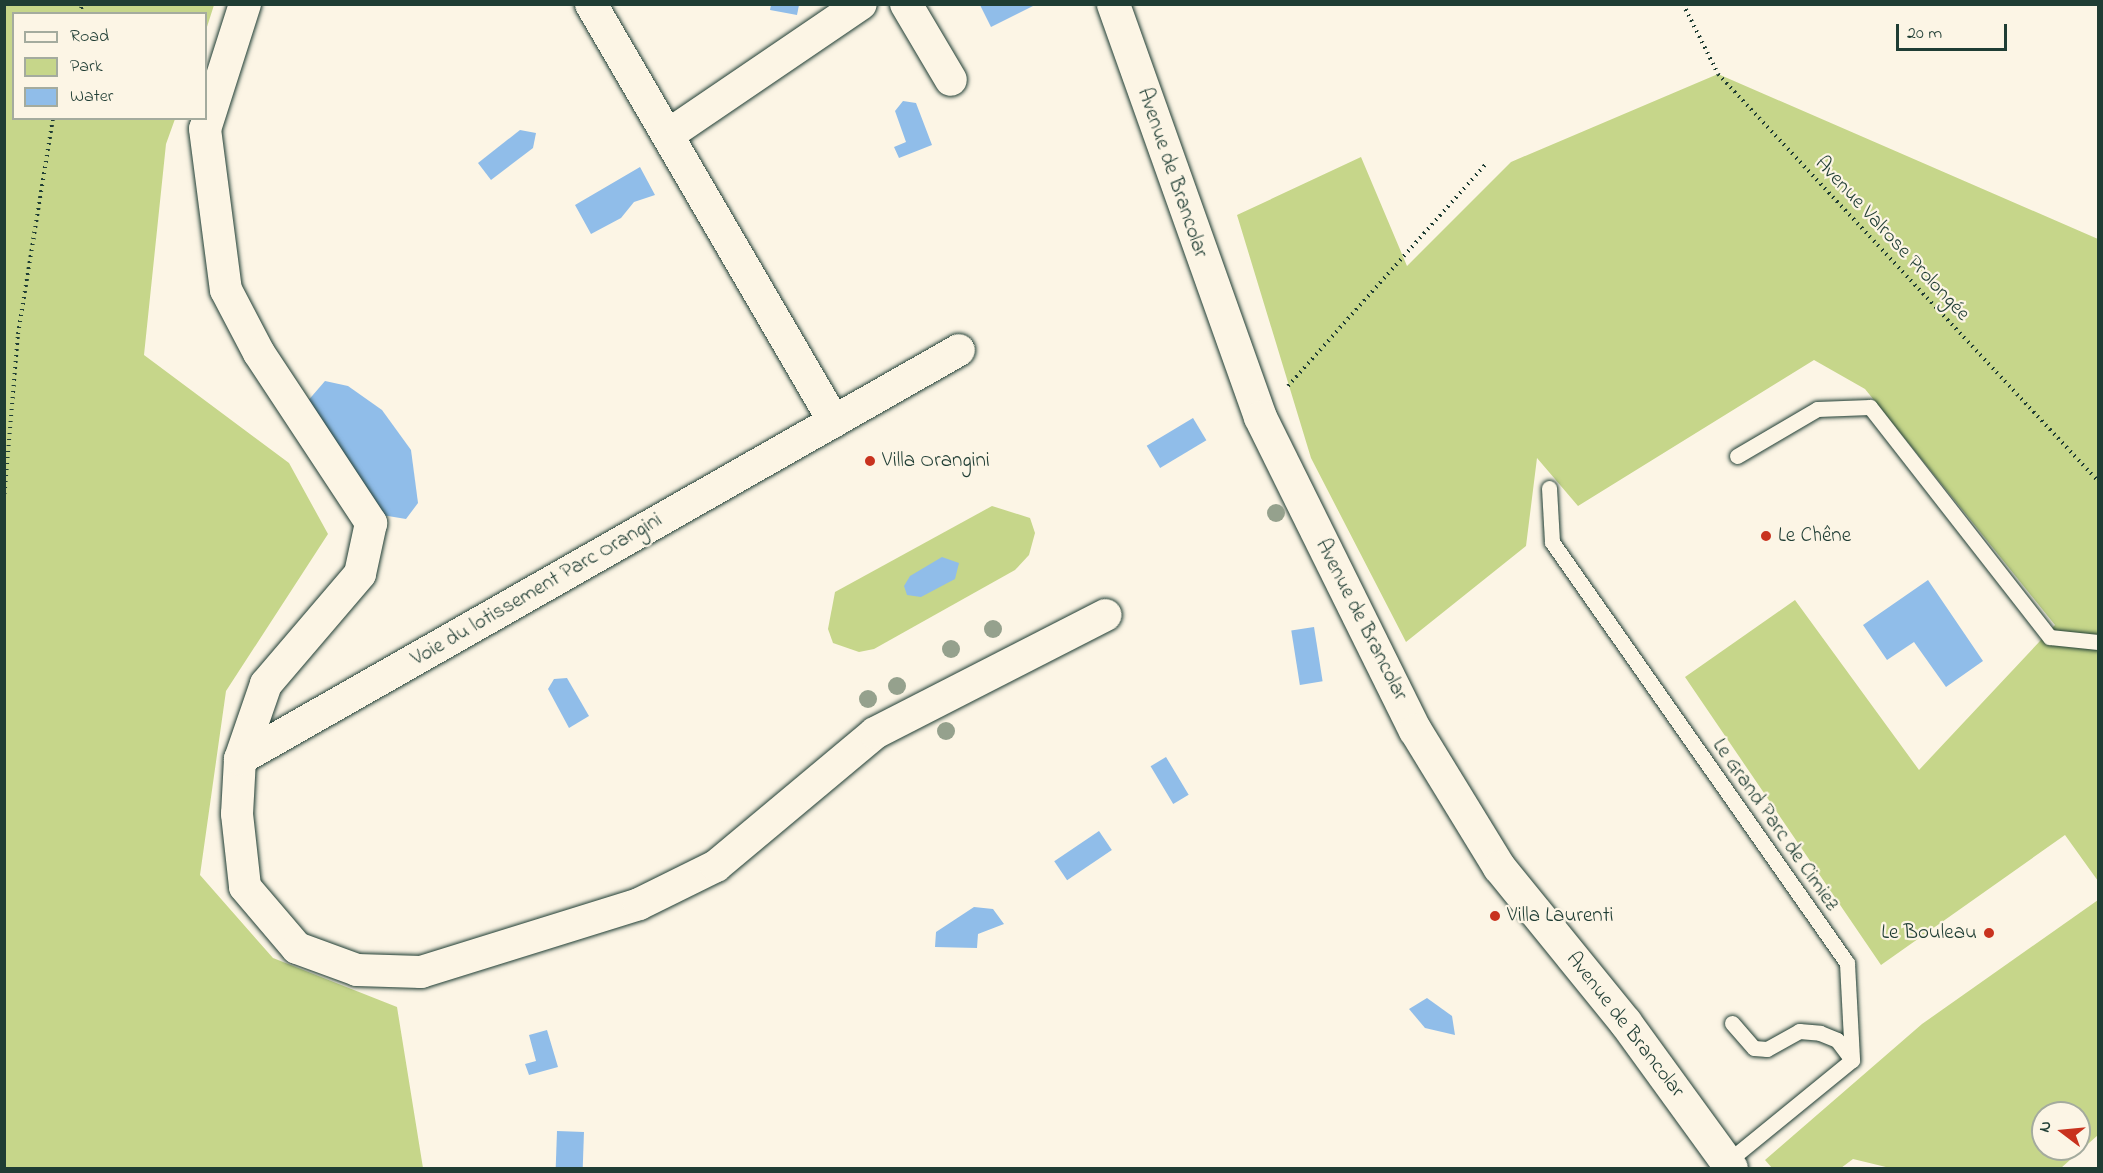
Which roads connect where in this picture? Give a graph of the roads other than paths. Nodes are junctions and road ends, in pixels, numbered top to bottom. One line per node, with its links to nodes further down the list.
1 (245, 4): 14 (street)
2 (591, 4): 7 (street)
3 (861, 4): 7 (street)
4 (906, 4): 6 (street)
5 (1113, 4): 17 (street, Avenue de Brancolar)
6 (951, 80)
7 (668, 135): 9 (street)
8 (958, 350): 9 (street, Voie du lotissement Parc Orangini)
9 (834, 421): 14 (street, Voie du lotissement Parc Orangini)
10 (1737, 456): 13 (lane)
11 (1549, 488): 16 (lane, Le Grand Parc de Cimiez)
12 (1106, 615): 14 (street)
13 (2098, 642)
14 (240, 759)
15 (1732, 1023): 16 (lane)
16 (1852, 1060): 17 (lane)
17 (1729, 1166)

